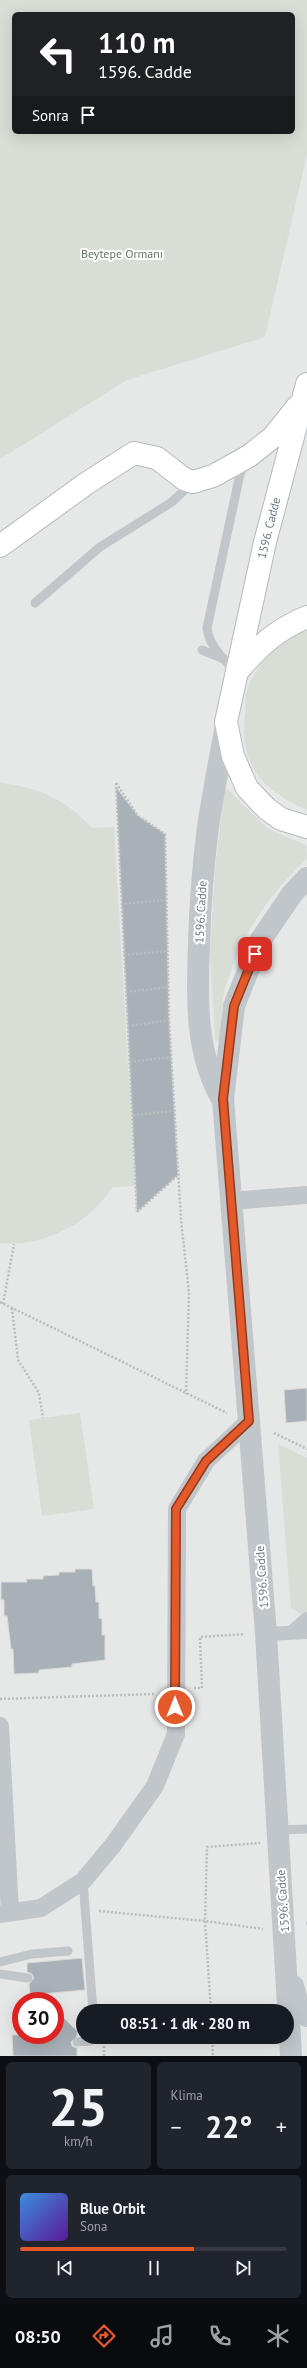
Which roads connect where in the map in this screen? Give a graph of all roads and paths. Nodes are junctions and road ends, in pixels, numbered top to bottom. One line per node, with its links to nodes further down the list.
1 (305, 392): 2 (main road); 8 (main road, 1596. Cadde)
2 (249, 456): 3 (main road); 8 (lane)
3 (192, 482): 4 (main road); 5 (lane)
4 (0, 546)
5 (35, 603)
6 (307, 617): 8 (main road, 1596. Cadde)
7 (202, 650): 8 (lane)
8 (230, 666): 9 (main road, 1596. Cadde)
9 (226, 722): 10 (main road, 1596. Cadde); 22 (street, 1596. Cadde)
10 (307, 828)
11 (307, 878): 22 (street, 1596. Cadde)
12 (166, 900): 13 (path); 13 (path); 14 (path)
13 (121, 904): 15 (path)
14 (167, 951): 15 (path); 16 (path)
15 (124, 955): 17 (path)
16 (168, 987): 17 (path); 18 (path)
17 (126, 992): 19 (path)
18 (169, 1020): 19 (path); 20 (path)
19 (128, 1026): 21 (path)
20 (171, 1057): 21 (path); 23 (path)
21 (130, 1062): 24 (path)
22 (223, 1099): 27 (street, 1596. Cadde)
23 (174, 1111): 24 (path); 25 (path)
24 (133, 1115): 25 (path)
25 (178, 1174): 31 (path)
26 (307, 1195): 27 (street)
27 (230, 1201): 34 (street, 1596. Cadde)
28 (14, 1244): 29 (path)
29 (1, 1303): 30 (path)
30 (12, 1308): 31 (path); 33 (path)
31 (186, 1394): 32 (path)
32 (226, 1413)
33 (43, 1418)
34 (249, 1421): 40 (street, 1596. Cadde); 47 (street)
35 (274, 1433): 36 (path)
36 (307, 1449)
37 (307, 1619): 38 (street)
38 (292, 1632): 39 (street); 40 (street)
39 (307, 1632)
40 (255, 1634): 41 (path); 46 (street, 1596. Cadde)
41 (186, 1688)
42 (154, 1694): 43 (path)
43 (0, 1699)
44 (0, 1726): 49 (street)
45 (307, 1829): 46 (lane)
46 (269, 1836): 50 (path); 54 (street, 1596. Cadde)
47 (83, 1881): 49 (street); 57 (lane)
48 (97, 1910): 50 (path)
49 (5, 1913)
50 (205, 1921): 51 (path); 58 (path)
51 (268, 1930)
52 (68, 1951): 53 (lane)
53 (0, 1962)
54 (287, 1968): 59 (street); 62 (street, 1596. Cadde)
55 (0, 1974): 56 (lane)
56 (28, 1978)
57 (92, 2004)
58 (211, 2004)
59 (307, 2016)
60 (213, 2044): 61 (path)
61 (214, 2056)
62 (291, 2056)

